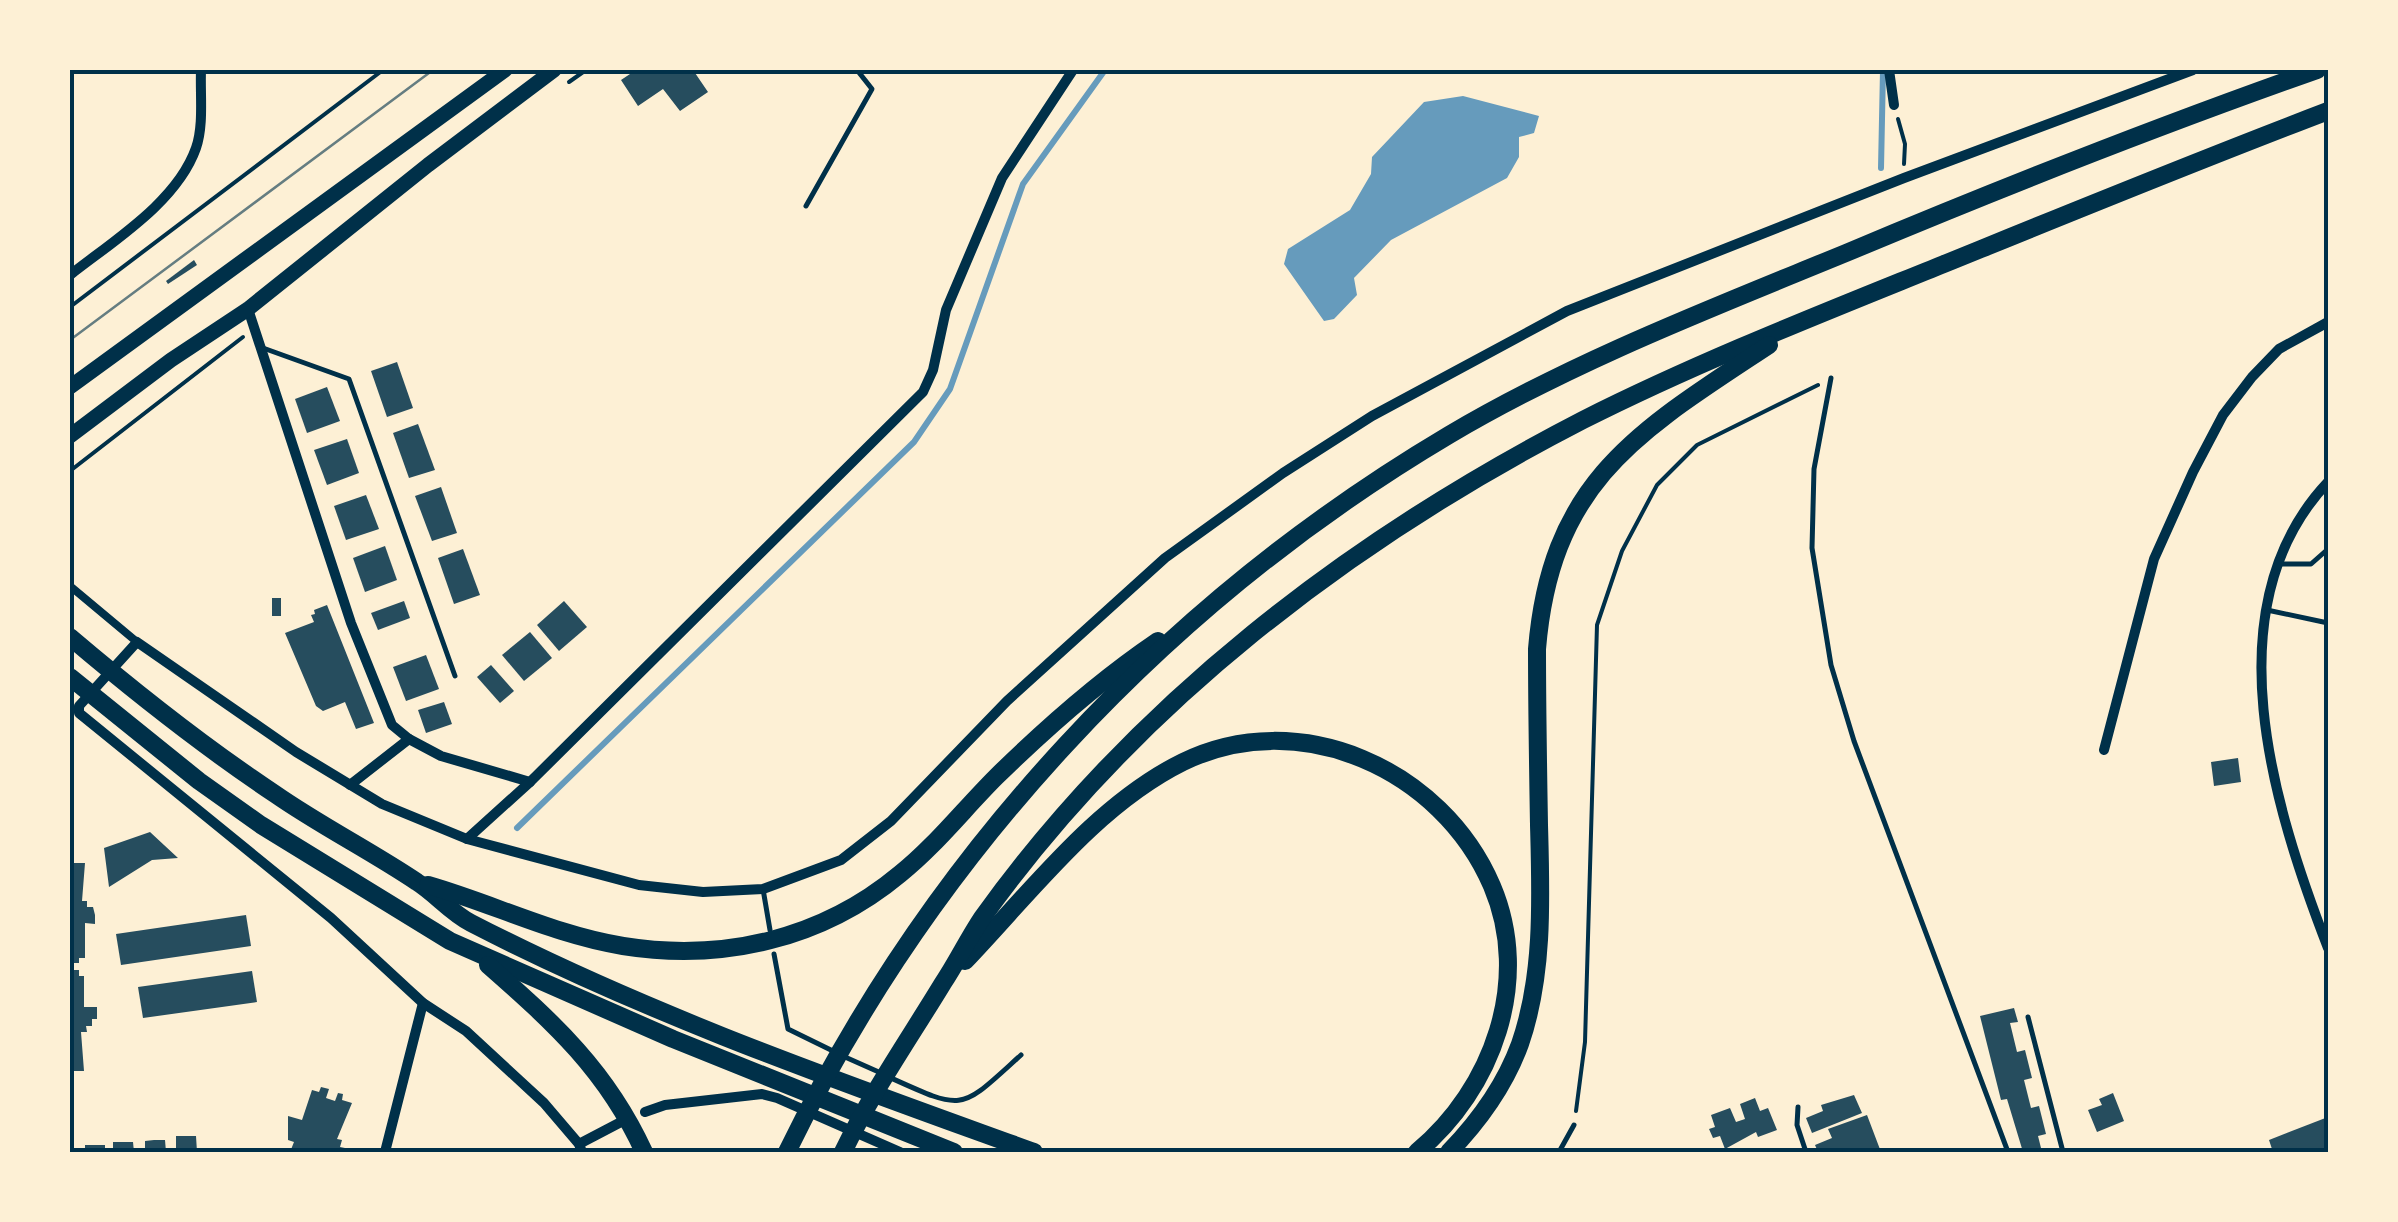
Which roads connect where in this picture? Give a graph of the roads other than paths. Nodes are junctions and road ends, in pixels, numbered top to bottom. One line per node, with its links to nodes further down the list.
1 (201, 70): 12 (street)
2 (505, 70): 18 (main road)
3 (554, 70): 13 (main road)
4 (857, 70): 11 (lane)
5 (1074, 70): 33 (street)
6 (1889, 70): 9 (street)
7 (2193, 70): 37 (street)
8 (2316, 70): 25 (highway)
9 (1894, 105)
10 (2328, 111): 14 (highway)
11 (806, 206)
12 (70, 276)
13 (248, 309): 16 (street); 19 (main road)
14 (1815, 315): 42 (highway); 59 (highway)
15 (2328, 322): 32 (street)
16 (263, 348): 29 (lane); 31 (street)
17 (1831, 378): 62 (lane)
18 (70, 387)
19 (70, 436)
20 (2328, 482): 22 (street)
21 (2328, 549): 22 (lane)
22 (2276, 564): 24 (street)
23 (70, 586): 28 (street)
24 (2265, 610): 26 (lane); 39 (street)
25 (1201, 612): 36 (highway); 54 (highway)
26 (2328, 623)
27 (70, 637): 36 (highway)
28 (136, 642): 34 (street); 43 (street)
29 (456, 676)
30 (70, 677): 41 (highway)
31 (409, 739): 33 (street); 34 (street)
32 (2104, 750)
33 (530, 782): 35 (street)
34 (350, 785): 35 (street)
35 (467, 839): 37 (street)
36 (418, 882): 57 (highway)
37 (764, 889): 38 (lane)
38 (770, 930)
39 (2328, 948)
40 (774, 954): 45 (lane)
41 (477, 955): 53 (highway); 56 (highway)
42 (943, 984): 51 (highway); 58 (highway)
43 (422, 1002): 50 (street); 52 (street)
44 (2028, 1017): 63 (lane)
45 (1021, 1055)
46 (1798, 1107): 61 (lane)
47 (645, 1112): 55 (street)
48 (621, 1122): 50 (street)
49 (1574, 1126): 60 (lane)
50 (580, 1148)
51 (845, 1148)
52 (385, 1152)
53 (644, 1152)
54 (787, 1152)
55 (900, 1152)
56 (954, 1152)
57 (1034, 1152)
58 (1417, 1152)
59 (1449, 1152)
60 (1558, 1152)
61 (1806, 1152)
62 (2008, 1152)
63 (2063, 1152)

